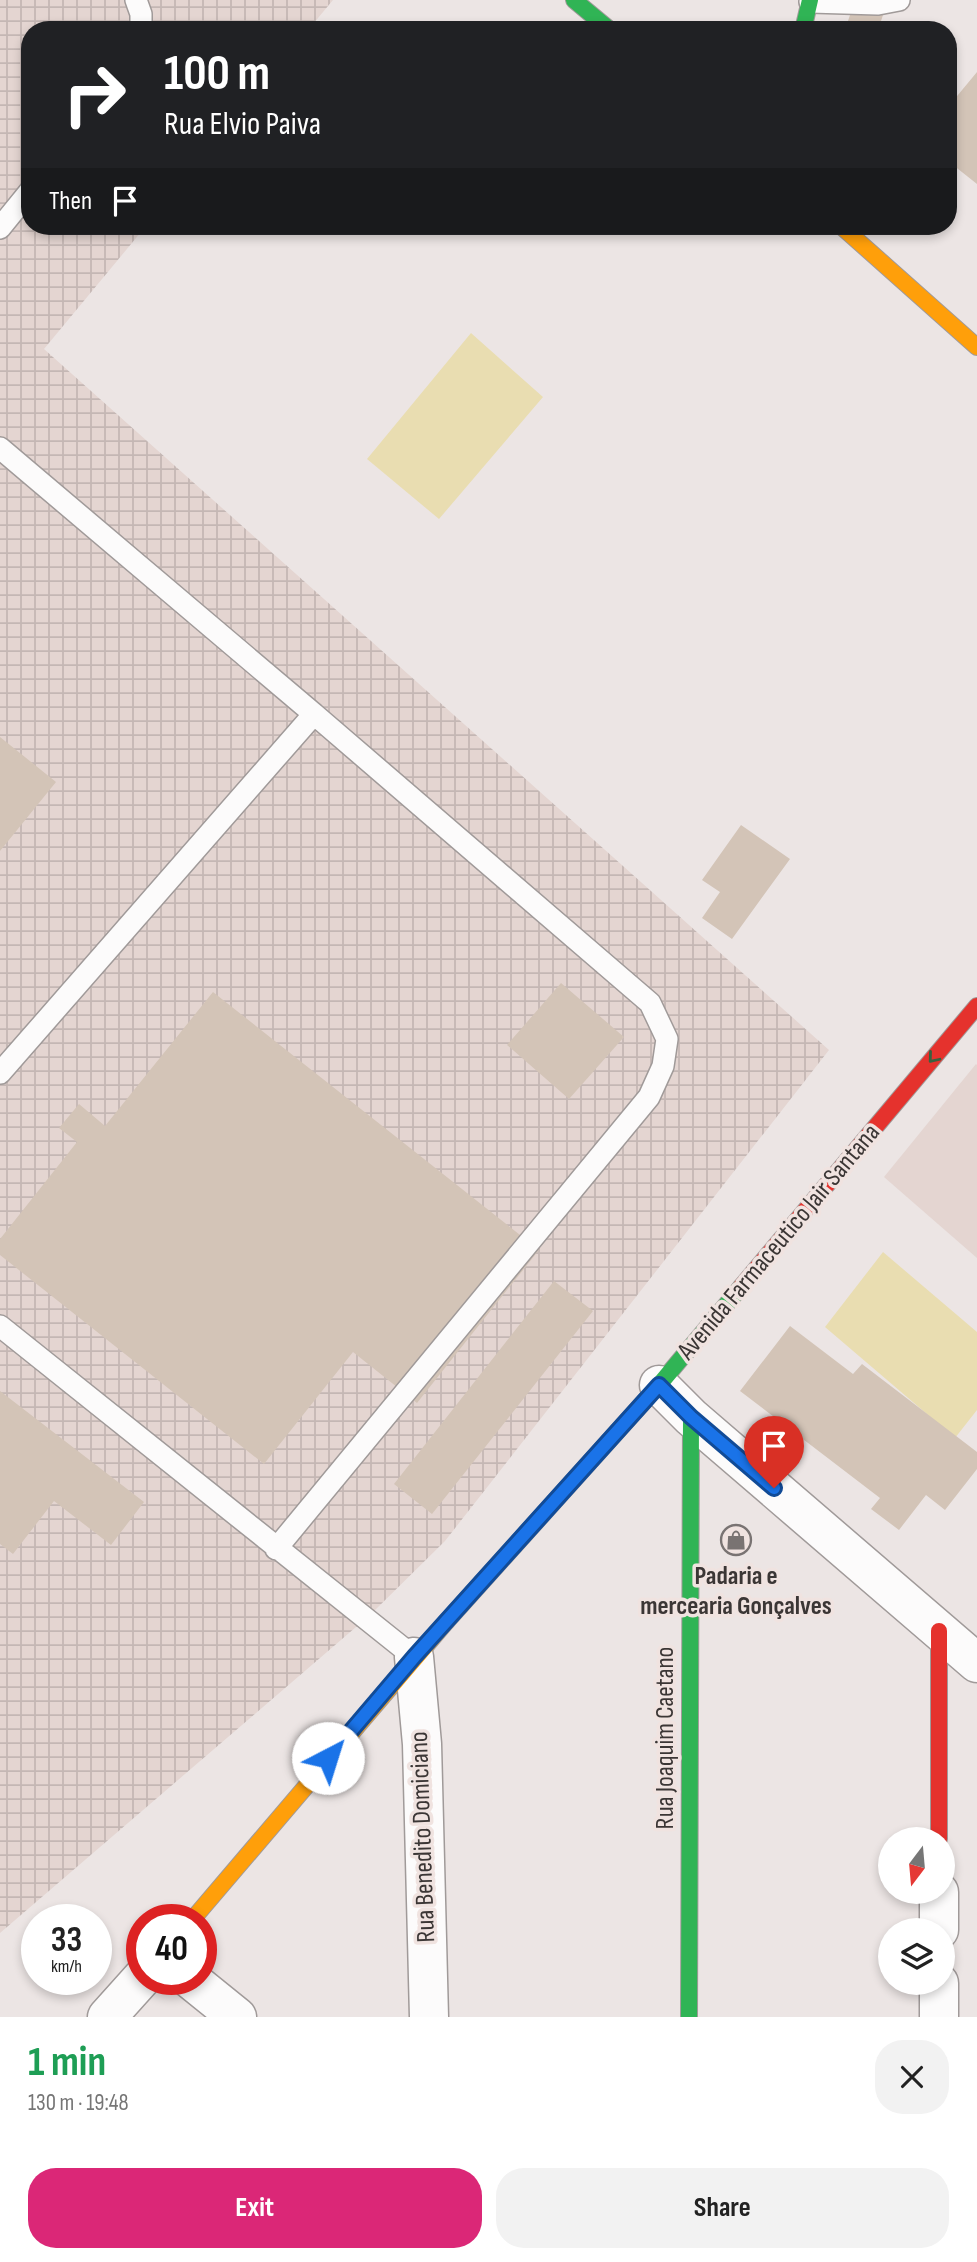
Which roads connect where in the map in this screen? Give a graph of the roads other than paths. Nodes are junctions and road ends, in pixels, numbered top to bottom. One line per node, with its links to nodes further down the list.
1 (136, 0): 5 (lane)
2 (574, 0): 6 (street)
3 (899, 0): 4 (lane)
4 (810, 1): 7 (street)
5 (141, 21)
6 (599, 21)
7 (805, 21)
8 (21, 202): 9 (lane)
9 (0, 228)
10 (851, 235): 11 (street)
11 (977, 347)
12 (0, 448): 13 (lane)
13 (314, 713): 15 (lane); 19 (lane)
14 (974, 1016): 17 (street, Avenida Farmaceutico Jair Santana, one-way to 17)
15 (0, 1073)
16 (0, 1326): 19 (lane)
17 (659, 1385): 18 (street); 21 (street, Avenida Farmaceutico Jair Santana)
18 (691, 1417): 20 (street); 31 (street, Rua Joaquim Caetano)
19 (276, 1549): 21 (lane)
20 (939, 1631): 22 (street); 23 (street)
21 (414, 1657): 24 (street, Avenida Farmaceutico Jair Santana); 30 (street, Rua Benedito Domiciano)
22 (977, 1663)
23 (939, 1827)
24 (206, 1904)
25 (127, 1995): 28 (street)
26 (210, 1995): 29 (street)
27 (939, 1995): 32 (street)
28 (107, 2017)
29 (237, 2017)
30 (429, 2017)
31 (689, 2017)
32 (939, 2017)

